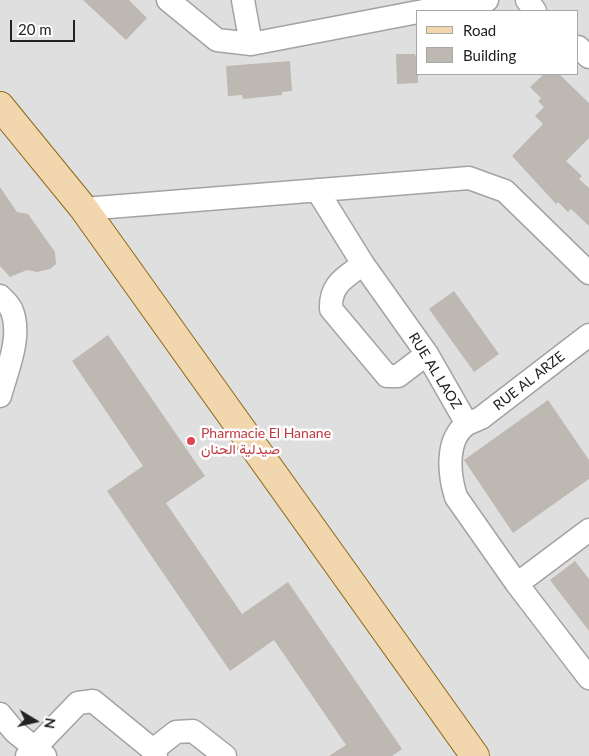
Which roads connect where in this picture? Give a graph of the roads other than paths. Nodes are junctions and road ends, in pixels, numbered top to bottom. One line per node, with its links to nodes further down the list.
1 (168, 0): 6 (street)
2 (243, 0): 6 (street)
3 (487, 0): 5 (street)
4 (404, 9): 6 (street)
5 (429, 10)
6 (251, 44)
7 (579, 49): 8 (street)
8 (589, 57)
9 (0, 106): 11 (main road)
10 (317, 190): 11 (street); 12 (street, RUE AL LAOZ); 13 (street)
11 (84, 209): 26 (main road)
12 (363, 264): 16 (street, RUE AL LAOZ); 16 (street)
13 (589, 273)
14 (0, 296): 17 (street)
15 (589, 335): 18 (street, RUE AL ARZE)
16 (427, 354): 18 (street, RUE AL LAOZ)
17 (0, 396)
18 (467, 424): 20 (street, RUE AL LAOZ)
19 (589, 530): 20 (street)
20 (518, 584): 21 (street, RUE AL LAOZ)
21 (589, 678)
22 (0, 714): 23 (street)
23 (35, 753): 24 (street)
24 (154, 753): 25 (street)
25 (225, 756)
26 (475, 756)

